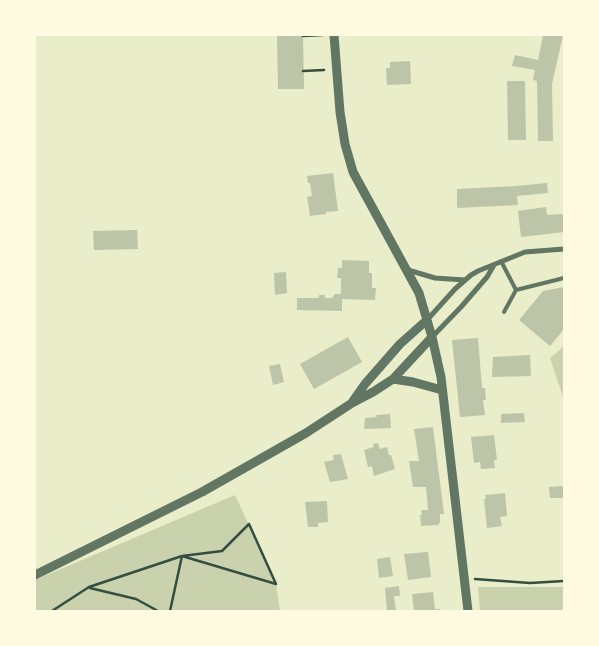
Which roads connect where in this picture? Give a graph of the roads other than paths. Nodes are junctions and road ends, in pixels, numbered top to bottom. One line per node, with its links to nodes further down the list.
1 (334, 35): 5 (street)
2 (564, 249): 3 (street)
3 (501, 261): 4 (street); 8 (lane)
4 (494, 265): 7 (street); 11 (street)
5 (408, 270): 7 (street); 10 (street)
6 (564, 278): 8 (lane)
7 (465, 280): 10 (street)
8 (516, 290): 9 (lane)
9 (504, 312)
10 (427, 320): 11 (street); 14 (street)
11 (432, 337): 12 (street); 13 (street)
12 (392, 379): 13 (street); 14 (street)
13 (442, 390): 16 (street)
14 (352, 403): 15 (street)
15 (35, 576)
16 (468, 611)

